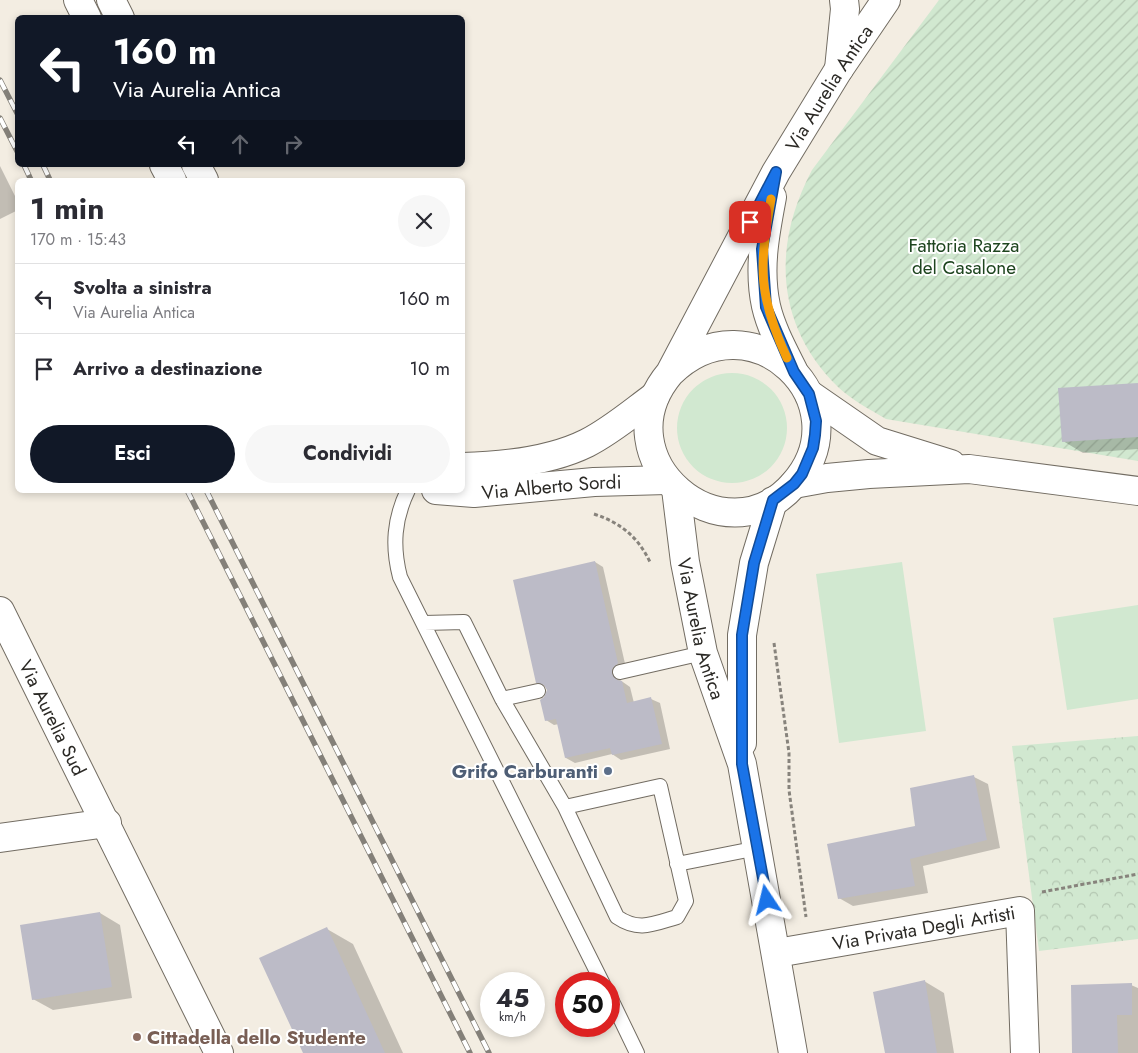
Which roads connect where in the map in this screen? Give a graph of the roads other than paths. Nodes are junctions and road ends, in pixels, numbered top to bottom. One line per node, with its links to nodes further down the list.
1 (78, 0): 5 (main road)
2 (111, 0): 6 (main road)
3 (844, 0): 7 (main road)
4 (886, 0): 7 (main road, Via Aurelia Antica)
5 (86, 15)
6 (118, 15)
7 (839, 69): 8 (main road, Via Aurelia Antica)
8 (776, 172): 9 (main road, Via Aurelia Antica); 10 (main road, Via Aurelia Antica)
9 (794, 372): 10 (main road, Via Aurelia Antica); 11 (main road, Via Aurelia Antica)
10 (670, 373): 12 (main road, Via Aurelia Antica)
11 (809, 394): 14 (main road); 18 (main road, Via Aurelia Antica)
12 (655, 396): 13 (main road, Via Alberto Sordi); 15 (main road, Via Aurelia Antica)
13 (465, 467)
14 (969, 469): 16 (main road); 18 (main road)
15 (671, 485): 17 (main road, Via Alberto Sordi); 18 (main road, Via Aurelia Antica); 22 (main road, Via Aurelia Antica)
16 (1138, 491)
17 (465, 492)
18 (783, 492): 26 (main road, Via Aurelia Antica)
19 (407, 493): 21 (lane)
20 (0, 612): 28 (main road, Via Aurelia Sud)
21 (424, 623): 25 (lane); 33 (lane)
22 (703, 654): 23 (lane); 26 (main road, Via Aurelia Antica)
23 (620, 672)
24 (538, 691): 25 (lane)
25 (502, 699): 27 (lane)
26 (742, 764): 30 (main road, Via Aurelia Antica)
27 (565, 807): 31 (lane); 31 (lane)
28 (106, 823): 29 (main road); 35 (main road, Via Aurelia Sud)
29 (0, 838)
30 (758, 848): 31 (lane); 32 (main road, Via Aurelia Antica)
31 (677, 864)
32 (777, 953): 39 (main road, Via Aurelia Antica); 40 (main road, Via Privata Degli Artisti)
33 (597, 972)
34 (620, 1017): 38 (lane)
35 (204, 1022): 36 (main road); 37 (main road)
36 (213, 1053)
37 (219, 1053)
38 (638, 1053)
39 (793, 1053)
40 (1025, 1053)

